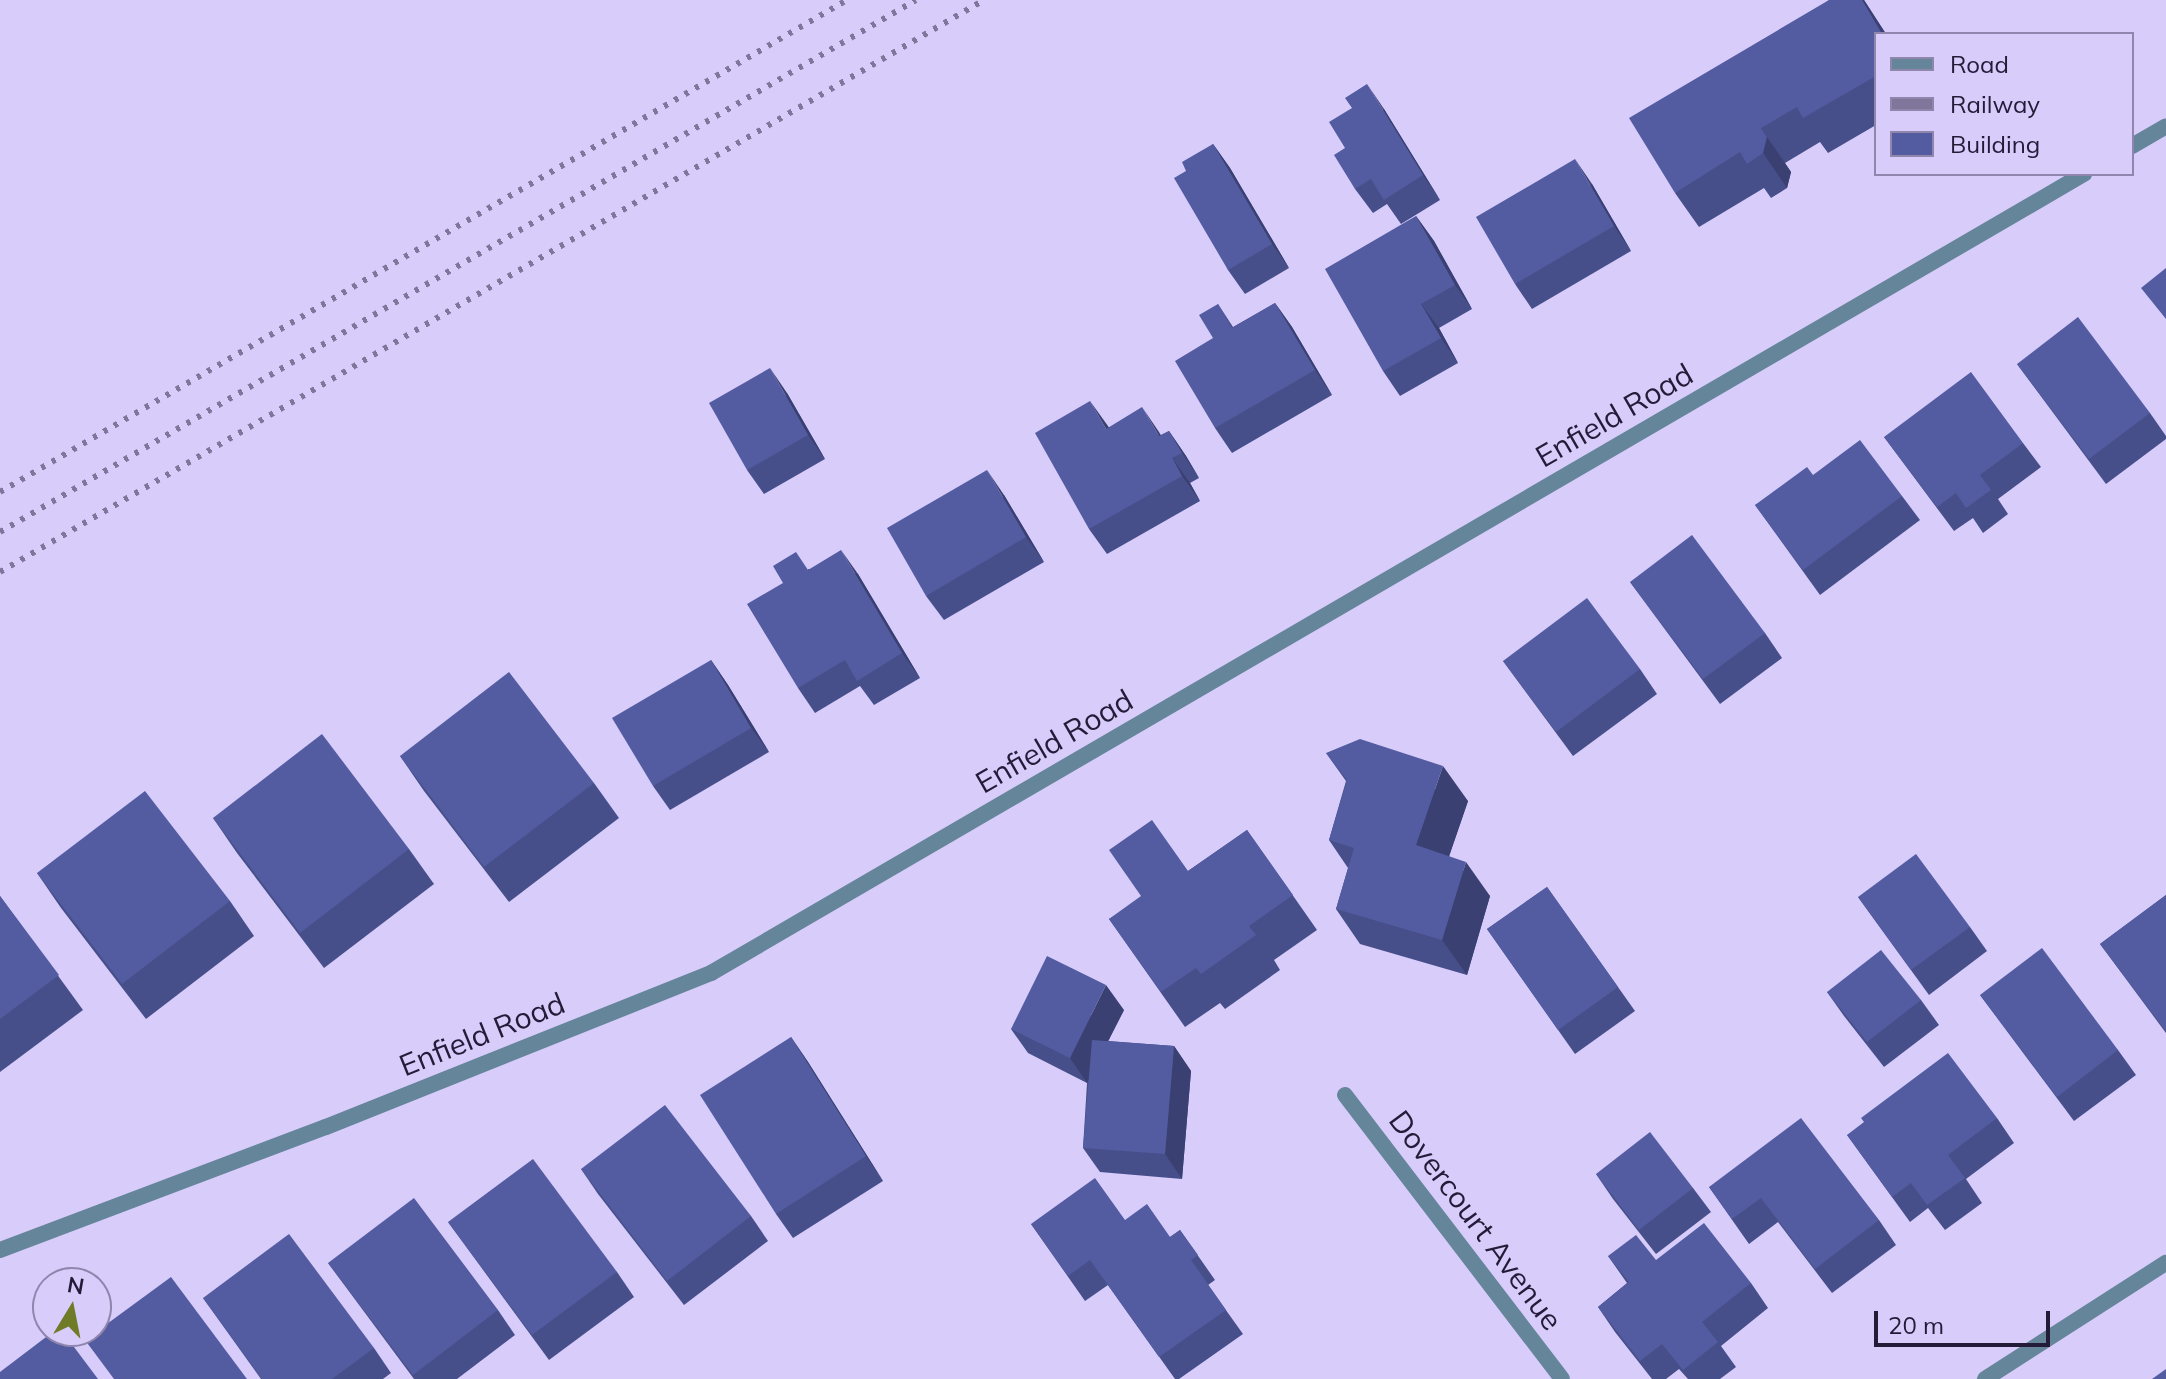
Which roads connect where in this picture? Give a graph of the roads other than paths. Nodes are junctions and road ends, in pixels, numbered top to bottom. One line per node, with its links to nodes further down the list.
1 (2166, 126): 2 (street)
2 (2134, 145)
3 (2081, 176): 5 (street, Enfield Road)
4 (1345, 1095): 7 (street, Dovercourt Avenue)
5 (0, 1250)
6 (2166, 1263): 8 (street)
7 (1562, 1379)
8 (1985, 1379)

